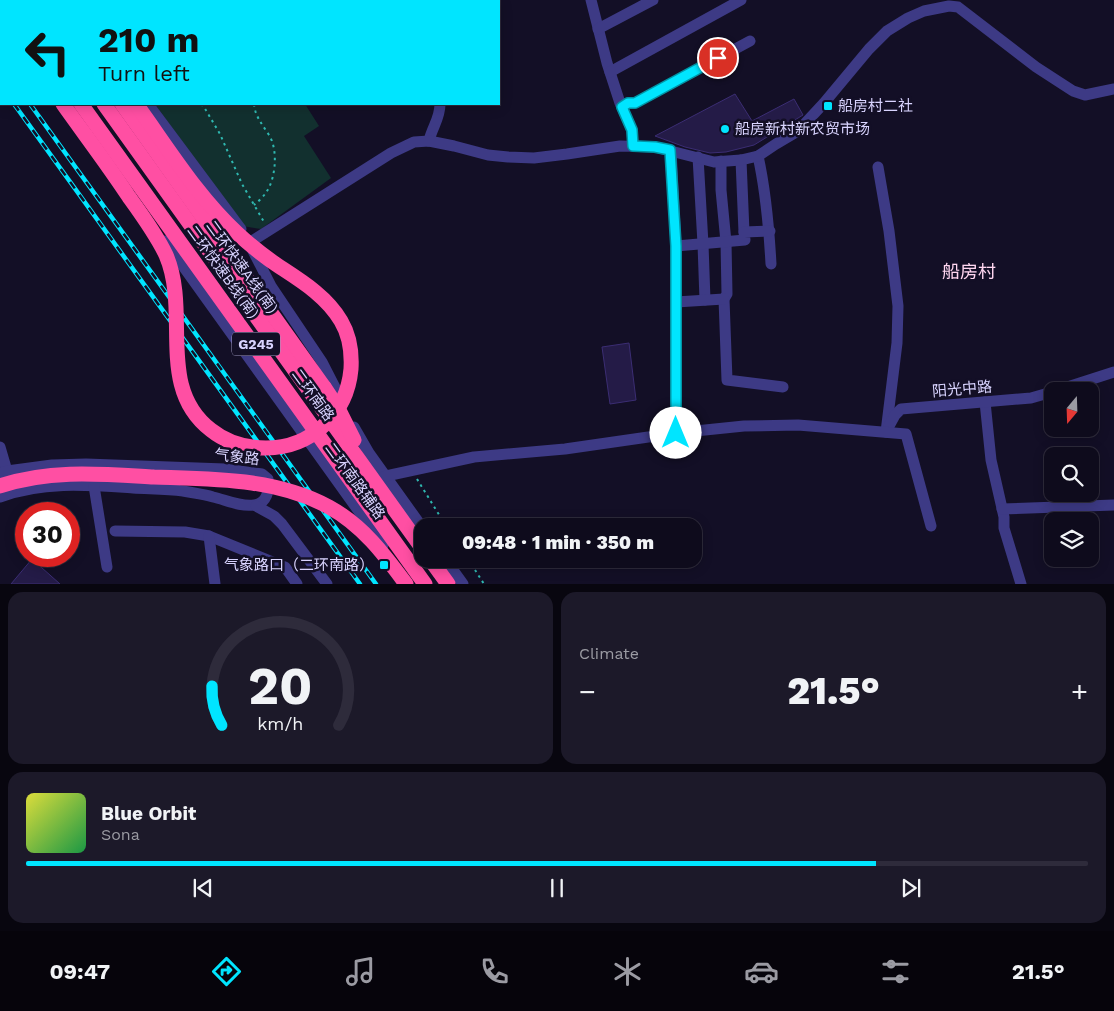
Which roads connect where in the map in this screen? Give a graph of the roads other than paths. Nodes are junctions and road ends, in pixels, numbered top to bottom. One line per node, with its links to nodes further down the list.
1 (591, 0): 4 (street)
2 (653, 0): 4 (street)
3 (741, 0): 6 (street)
4 (598, 29): 6 (street)
5 (750, 40): 17 (street)
6 (610, 72): 17 (street)
7 (1114, 89): 21 (street)
8 (66, 105): 13 (highway, bridge)
9 (66, 105): 66 (street, 二环南路辅路)
10 (83, 105): 48 (main road, 二环南路 / G245)
11 (83, 105): 67 (highway, 二环快速B线(南))
12 (123, 105): 45 (highway, bridge)
13 (137, 105)
14 (149, 105): 29 (street, 二环南路辅路)
15 (440, 105): 18 (street)
16 (103, 106): 45 (highway, 二环快速A线(南), bridge)
17 (622, 107): 19 (street)
18 (429, 141): 19 (street); 29 (street)
19 (633, 146): 20 (street)
20 (670, 150): 22 (street); 31 (street)
21 (758, 156): 23 (street); 26 (street)
22 (698, 157): 24 (street); 30 (street)
23 (741, 160): 24 (street); 27 (street)
24 (721, 161): 28 (street)
25 (878, 166): 41 (street)
26 (770, 231): 27 (street); 32 (street)
27 (744, 232): 28 (street)
28 (726, 242): 30 (street); 33 (street)
29 (249, 243): 45 (street, 二环南路辅路)
30 (703, 244): 31 (street); 34 (street)
31 (676, 246): 35 (street)
32 (771, 264)
33 (724, 299): 34 (street); 38 (street)
34 (705, 300): 35 (street)
35 (676, 302): 42 (street)
36 (1114, 372): 37 (street, 阳光中路)
37 (1084, 382)
38 (783, 387)
39 (1044, 395): 40 (street, 阳光中路)
40 (985, 402): 41 (street, 阳光中路); 52 (street)
41 (886, 432): 42 (street); 54 (street)
42 (676, 433): 45 (street)
43 (0, 447): 44 (street)
44 (3, 472): 51 (street, 气象路)
45 (379, 482): 48 (street); 53 (street, 二环南路辅路); 57 (highway, 二环快速A线(南), bridge); 58 (main road)
46 (0, 486): 65 (highway, bridge)
47 (94, 486): 49 (street); 51 (street); 59 (street)
48 (360, 488): 67 (main road, 二环南路 / G245)
49 (0, 497)
50 (1114, 505): 52 (street)
51 (256, 506): 64 (street)
52 (1002, 508): 70 (street)
53 (414, 519)
54 (931, 526)
55 (115, 531): 56 (street)
56 (210, 536): 62 (street); 63 (street)
57 (414, 536)
58 (414, 539)
59 (107, 567)
60 (435, 568): 68 (highway)
61 (451, 568): 69 (street)
62 (215, 584)
63 (297, 584)
64 (327, 584)
65 (406, 584)
66 (410, 584)
67 (427, 584)
68 (446, 584)
69 (463, 584)
70 (1021, 584)

